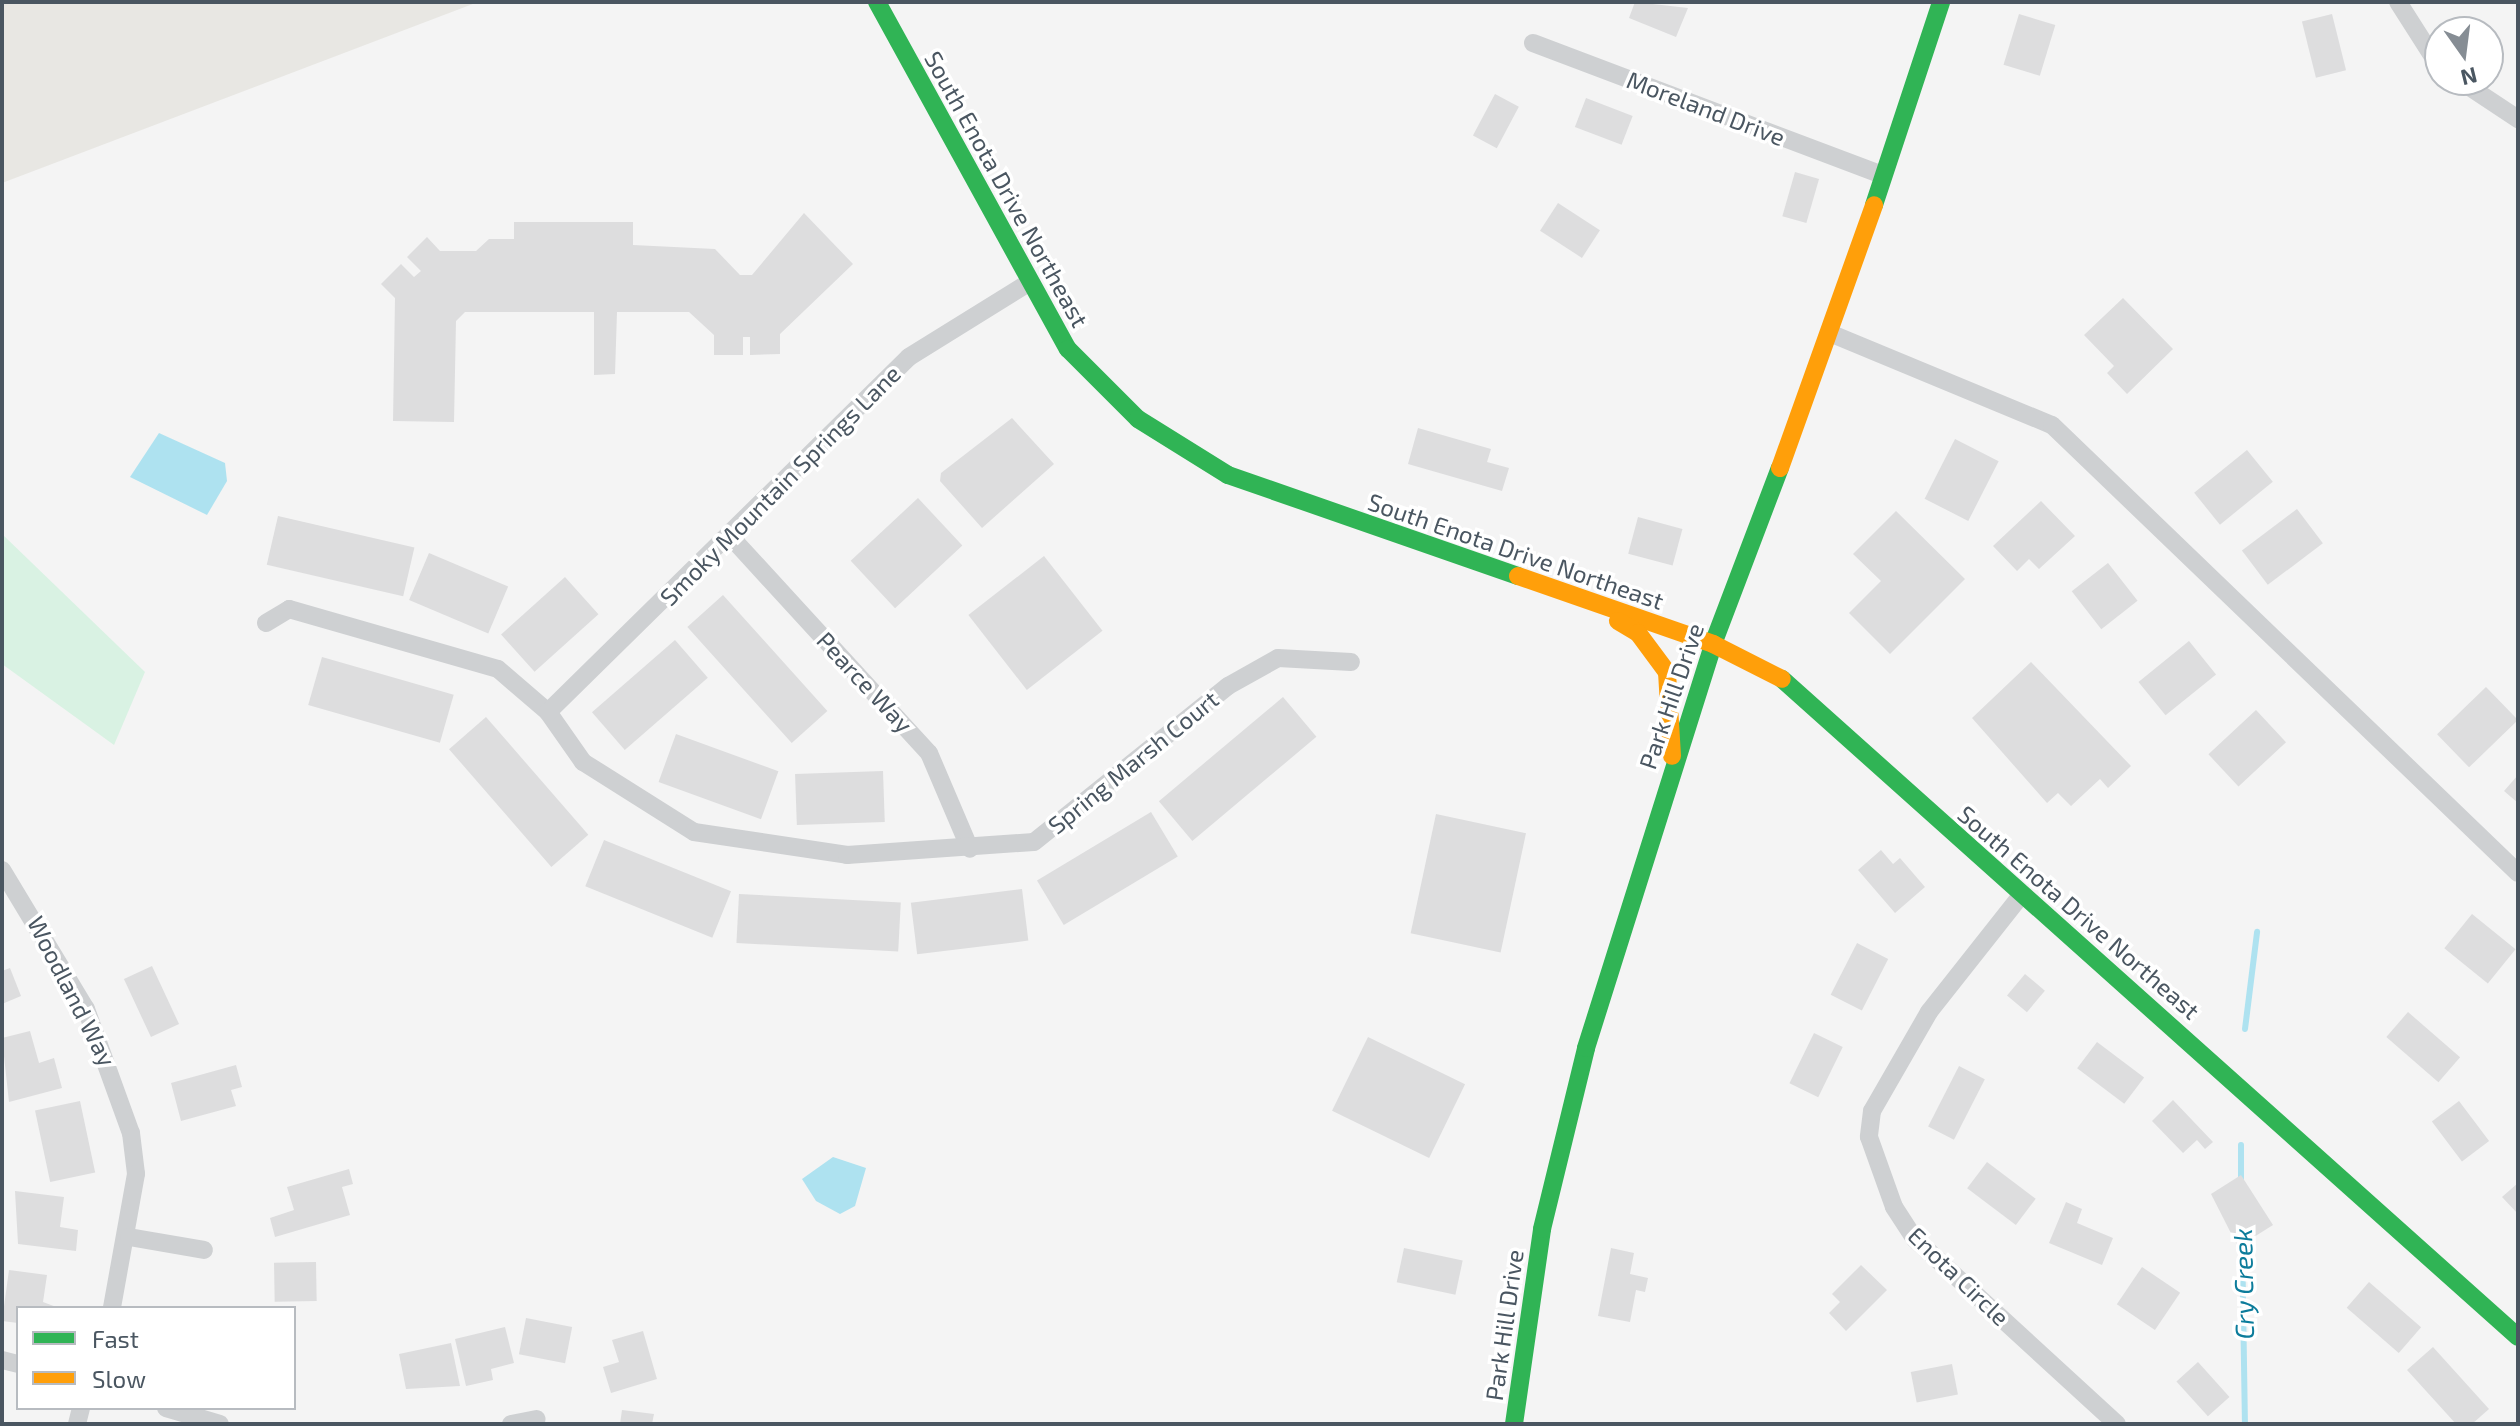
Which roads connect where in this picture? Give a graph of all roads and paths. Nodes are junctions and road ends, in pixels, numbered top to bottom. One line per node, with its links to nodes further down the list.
1 (877, 2): 9 (main road, South Enota Drive Northeast)
2 (1941, 2): 8 (main road, Park Hill Drive)
3 (2398, 2): 5 (street)
4 (1533, 43): 8 (street, Moreland Drive)
5 (2424, 43)
6 (2483, 96): 7 (street)
7 (2518, 119)
8 (1879, 174): 10 (main road, Park Hill Drive)
9 (1030, 282): 11 (street, Smoky Mountain Springs Lane); 12 (main road, South Enota Drive Northeast)
10 (1832, 334): 14 (main road, Park Hill Drive); 20 (street)
11 (730, 536): 16 (street, Smoky Mountain Springs Lane); 18 (street, Pearce Way)
12 (1591, 605): 14 (main road, South Enota Drive Northeast); 17 (main road)
13 (266, 623): 16 (street, Spring Marsh Court)
14 (1713, 644): 17 (main road, Park Hill Drive); 21 (main road, South Enota Drive Northeast)
15 (1351, 662): 18 (street, Spring Marsh Court)
16 (548, 712): 18 (street, Spring Marsh Court)
17 (1673, 766): 30 (main road, Park Hill Drive)
18 (970, 849)
19 (2, 870): 22 (street, Woodland Way)
20 (2518, 873)
21 (2019, 898): 25 (main road, South Enota Drive Northeast); 31 (street, Enota Circle)
22 (129, 1237): 23 (street); 24 (street, Woodland Way)
23 (204, 1250)
24 (112, 1306)
25 (2518, 1337)
26 (173, 1410): 28 (street)
27 (537, 1419): 29 (street)
28 (220, 1424)
29 (511, 1424)
30 (1514, 1424)
31 (2117, 1424)

